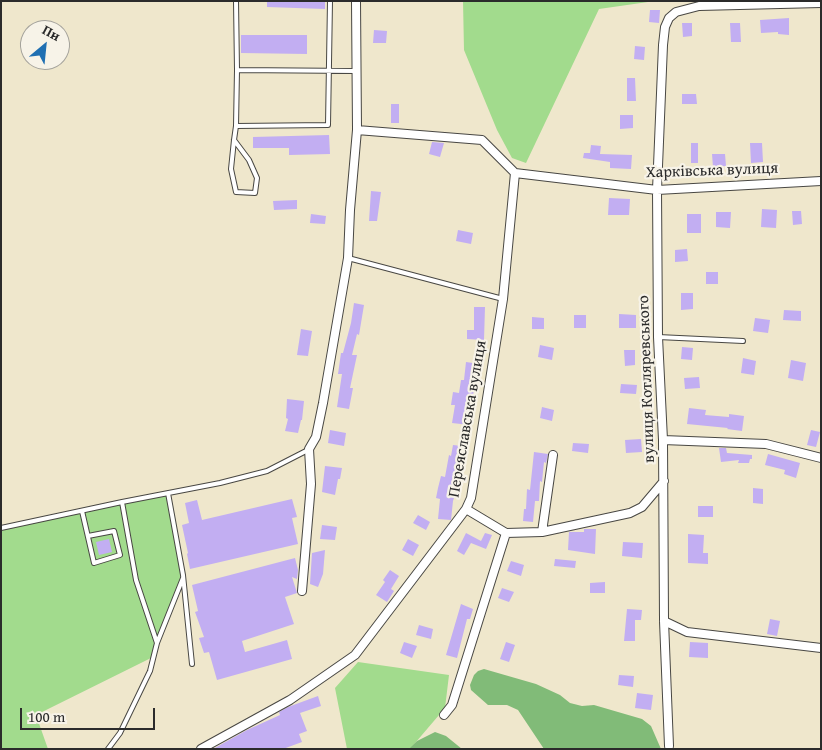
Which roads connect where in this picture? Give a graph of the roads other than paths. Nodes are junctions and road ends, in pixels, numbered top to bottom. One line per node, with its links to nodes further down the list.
1 (236, 1): 6 (lane)
2 (330, 1): 7 (lane)
3 (356, 1): 8 (street)
4 (821, 3): 5 (street)
5 (699, 4): 14 (street, вулиця Котляревського)
6 (237, 70): 7 (lane); 9 (lane)
7 (328, 70): 8 (lane); 9 (lane)
8 (356, 71): 10 (street)
9 (236, 126): 11 (lane)
10 (357, 130): 12 (street); 15 (street)
11 (234, 140): 11 (lane)
12 (515, 173): 14 (street, Харківська вулиця); 16 (street, Переяславська вулиця)
13 (821, 181): 14 (street, Харківська вулиця)
14 (657, 190): 17 (street, вулиця Котляревського)
15 (348, 258): 16 (lane); 20 (street)
16 (503, 299): 26 (street, Переяславська вулиця)
17 (658, 337): 18 (lane); 19 (street, вулиця Котляревського)
18 (743, 341)
19 (663, 440): 22 (street); 23 (street, вулиця Котляревського)
20 (309, 449): 24 (lane); 33 (street)
21 (553, 455): 29 (street)
22 (821, 458)
23 (664, 481): 29 (street); 34 (street, вулиця Котляревського)
24 (168, 493): 25 (lane); 32 (lane)
25 (122, 502): 27 (lane); 35 (lane)
26 (466, 509): 30 (street); 41 (street, Переяславська вулиця)
27 (82, 511): 28 (lane); 31 (lane)
28 (1, 528)
29 (542, 532): 30 (street)
30 (506, 533): 38 (street)
31 (88, 536): 31 (lane)
32 (183, 575): 35 (lane); 37 (lane)
33 (302, 591)
34 (664, 621): 36 (street); 39 (street, вулиця Котляревського)
35 (157, 643): 40 (lane)
36 (821, 648)
37 (192, 664)
38 (444, 716)
39 (669, 747)
40 (108, 749)
41 (201, 749)

